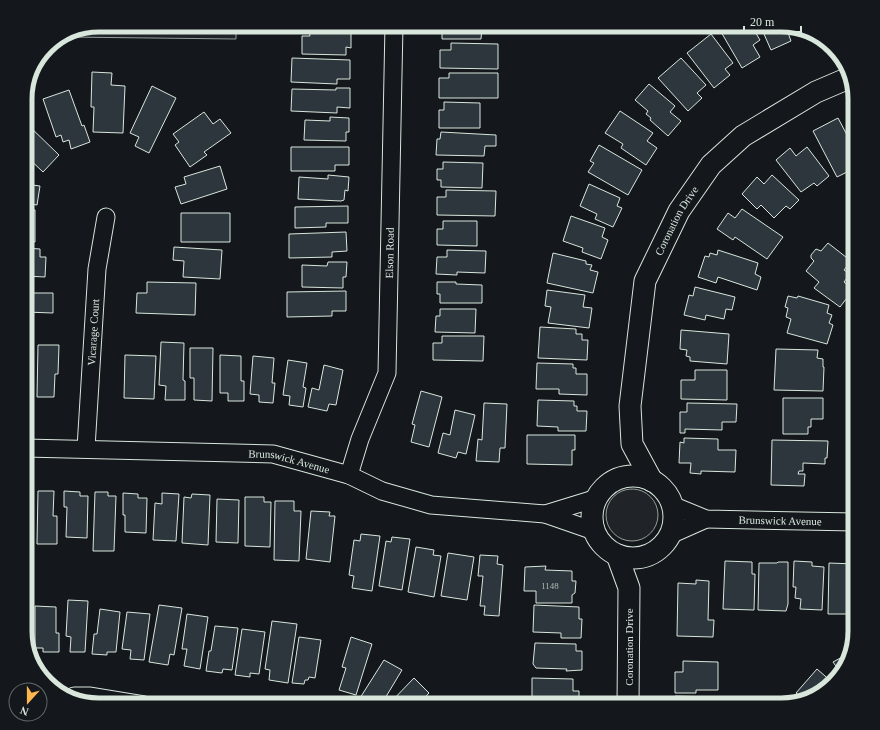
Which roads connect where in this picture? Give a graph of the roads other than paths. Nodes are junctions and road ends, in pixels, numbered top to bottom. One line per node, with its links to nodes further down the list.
1 (394, 32): 7 (street, Elson Road)
2 (845, 80): 4 (street, Coronation Drive)
3 (106, 216): 6 (street, Vicarage Court)
4 (632, 444): 8 (street, Coronation Drive); 9 (street)
5 (32, 448): 6 (street, Brunswick Avenue)
6 (86, 448): 7 (street, Brunswick Avenue)
7 (349, 475): 12 (street, Brunswick Avenue)
8 (652, 481): 9 (street); 11 (street)
9 (611, 483): 10 (street)
10 (597, 498): 12 (street, Brunswick Avenue); 15 (street)
11 (672, 505): 13 (street, Brunswick Avenue); 16 (street)
12 (545, 514): 15 (street, Brunswick Avenue)
13 (706, 519): 14 (street, Brunswick Avenue); 16 (street, Brunswick Avenue)
14 (848, 522)
15 (594, 531): 17 (street)
16 (670, 535): 18 (street)
17 (617, 555): 18 (street); 19 (street, Coronation Drive)
18 (648, 555): 19 (street, Coronation Drive)
19 (629, 588): 22 (street, Coronation Drive)
20 (86, 696): 21 (street)
21 (102, 698)
22 (628, 698)

